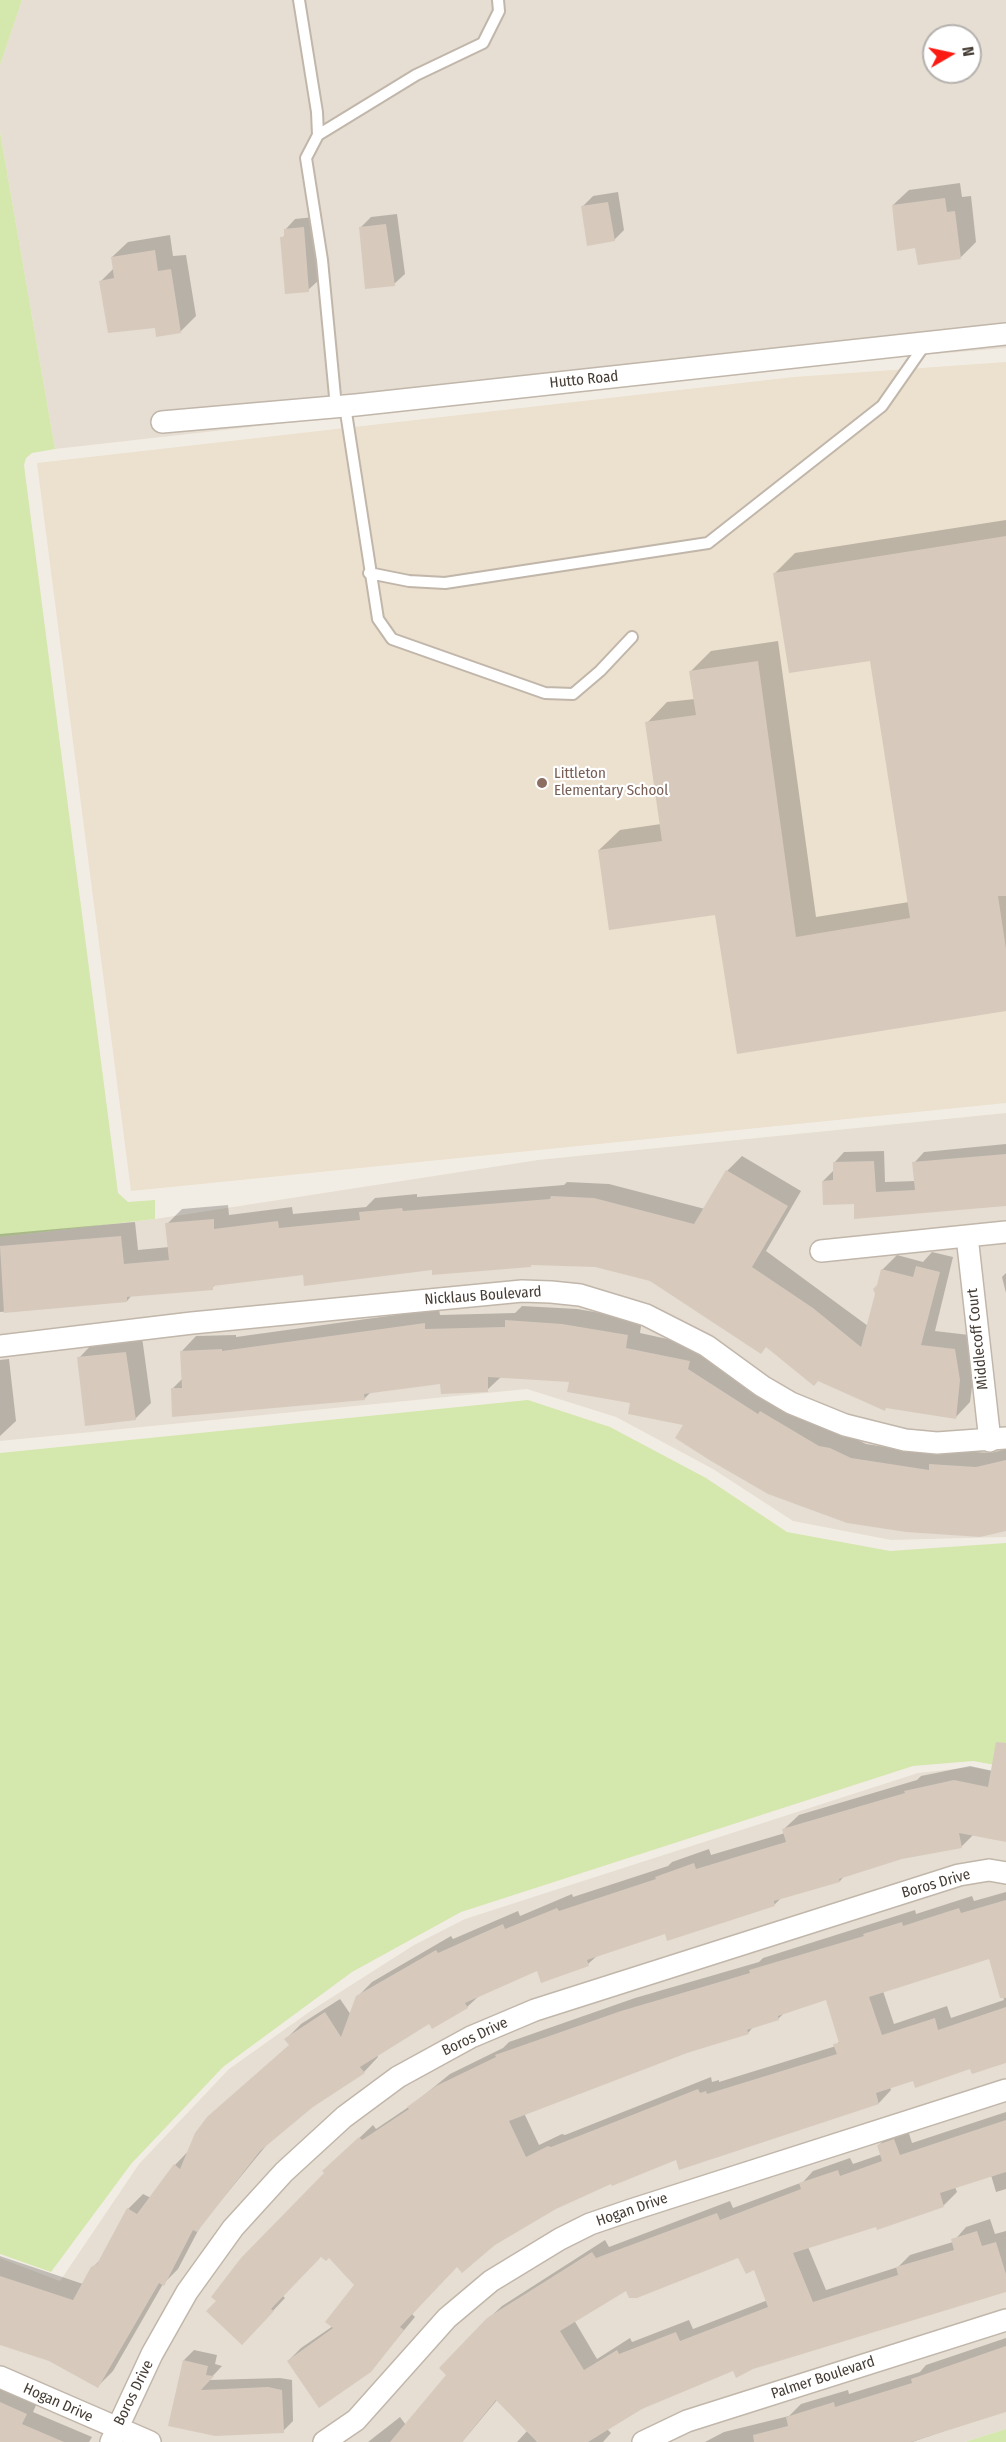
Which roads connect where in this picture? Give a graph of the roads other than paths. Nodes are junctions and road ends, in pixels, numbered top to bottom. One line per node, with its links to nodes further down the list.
1 (299, 0): 3 (lane)
2 (498, 0): 3 (lane)
3 (318, 135): 6 (lane)
4 (1006, 334): 5 (street, Hutto Road)
5 (927, 343): 6 (street, Hutto Road); 8 (lane)
6 (341, 406): 7 (street, Hutto Road); 8 (lane)
7 (162, 422)
8 (369, 573): 9 (lane)
9 (632, 637)
10 (1006, 1232): 11 (street)
11 (967, 1236): 12 (street); 14 (street, Middlecoff Court)
12 (821, 1251)
13 (0, 1346): 14 (street, Nicklaus Boulevard)
14 (998, 1439)
15 (1006, 1873): 19 (street, Boros Drive)
16 (1006, 2090): 21 (street, Hogan Drive)
17 (1006, 2319): 22 (street, Palmer Boulevard)
18 (0, 2377): 19 (street, Hogan Drive)
19 (114, 2435): 20 (street, Hogan Drive)
20 (150, 2442)
21 (324, 2442)
22 (643, 2442)

